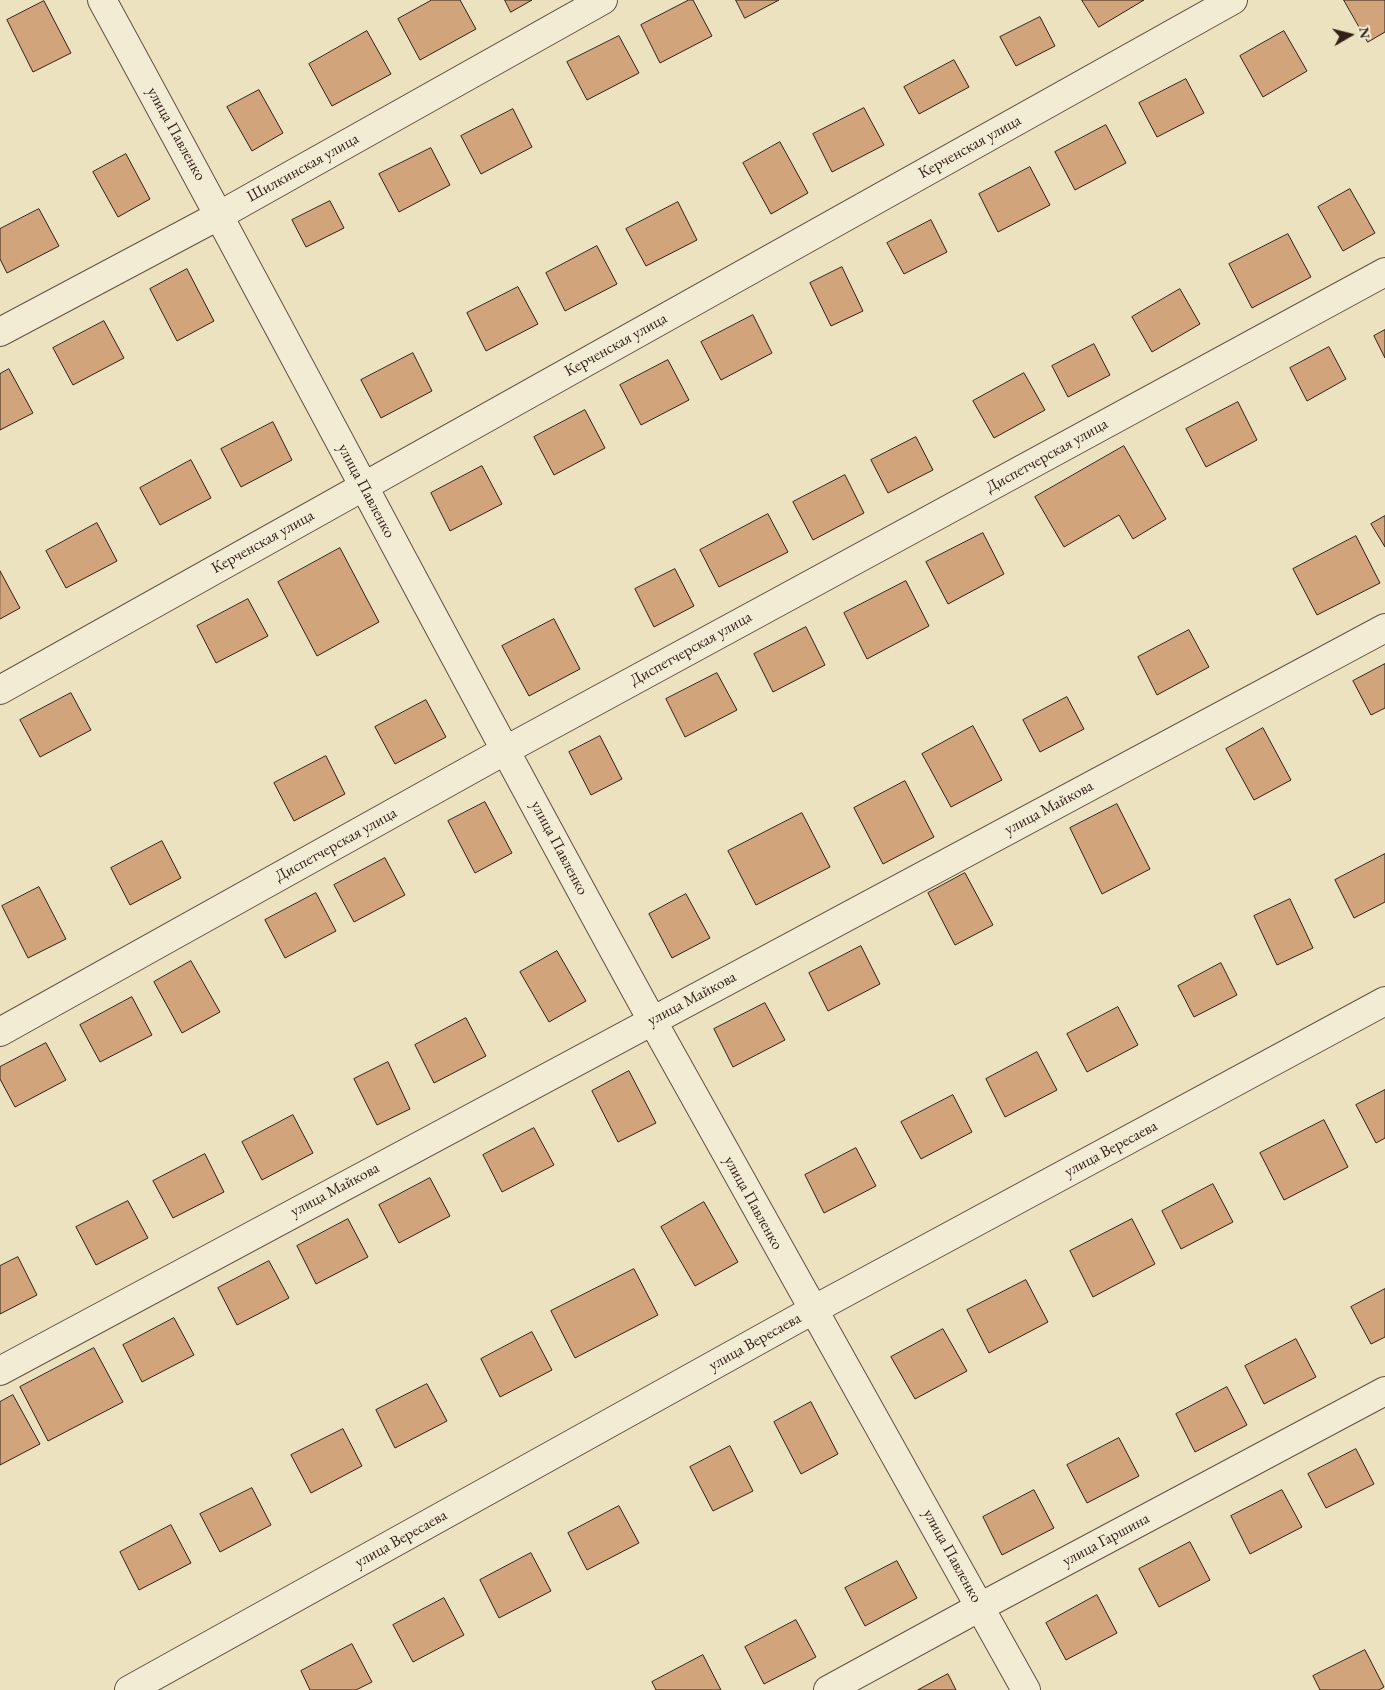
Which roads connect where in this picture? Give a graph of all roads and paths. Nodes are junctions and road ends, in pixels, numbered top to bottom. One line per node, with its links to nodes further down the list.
1 (102, 0): 4 (street, улица Павленко)
2 (603, 0): 4 (street, Шилкинская улица)
3 (1233, 0): 7 (street, Керченская улица)
4 (220, 215): 6 (street, Шилкинская улица); 7 (street, улица Павленко)
5 (1385, 272): 10 (street, Диспетчерская улица)
6 (0, 332)
7 (363, 486): 9 (street, Керченская улица); 10 (street, улица Павленко)
8 (1385, 628): 12 (street, улица Майкова)
9 (0, 690)
10 (506, 750): 12 (street, улица Павленко); 13 (street, Диспетчерская улица)
11 (1385, 1001): 14 (street, улица Вересаева)
12 (652, 1021): 14 (street, улица Павленко); 15 (street, улица Майкова)
13 (0, 1032)
14 (813, 1310): 17 (street, улица Павленко); 18 (street, улица Вересаева)
15 (0, 1371)
16 (1385, 1391): 17 (street, улица Гаршина)
17 (980, 1607): 19 (street, улица Гаршина); 20 (street, улица Павленко)
18 (129, 1690)
19 (828, 1690)
20 (1026, 1690)

